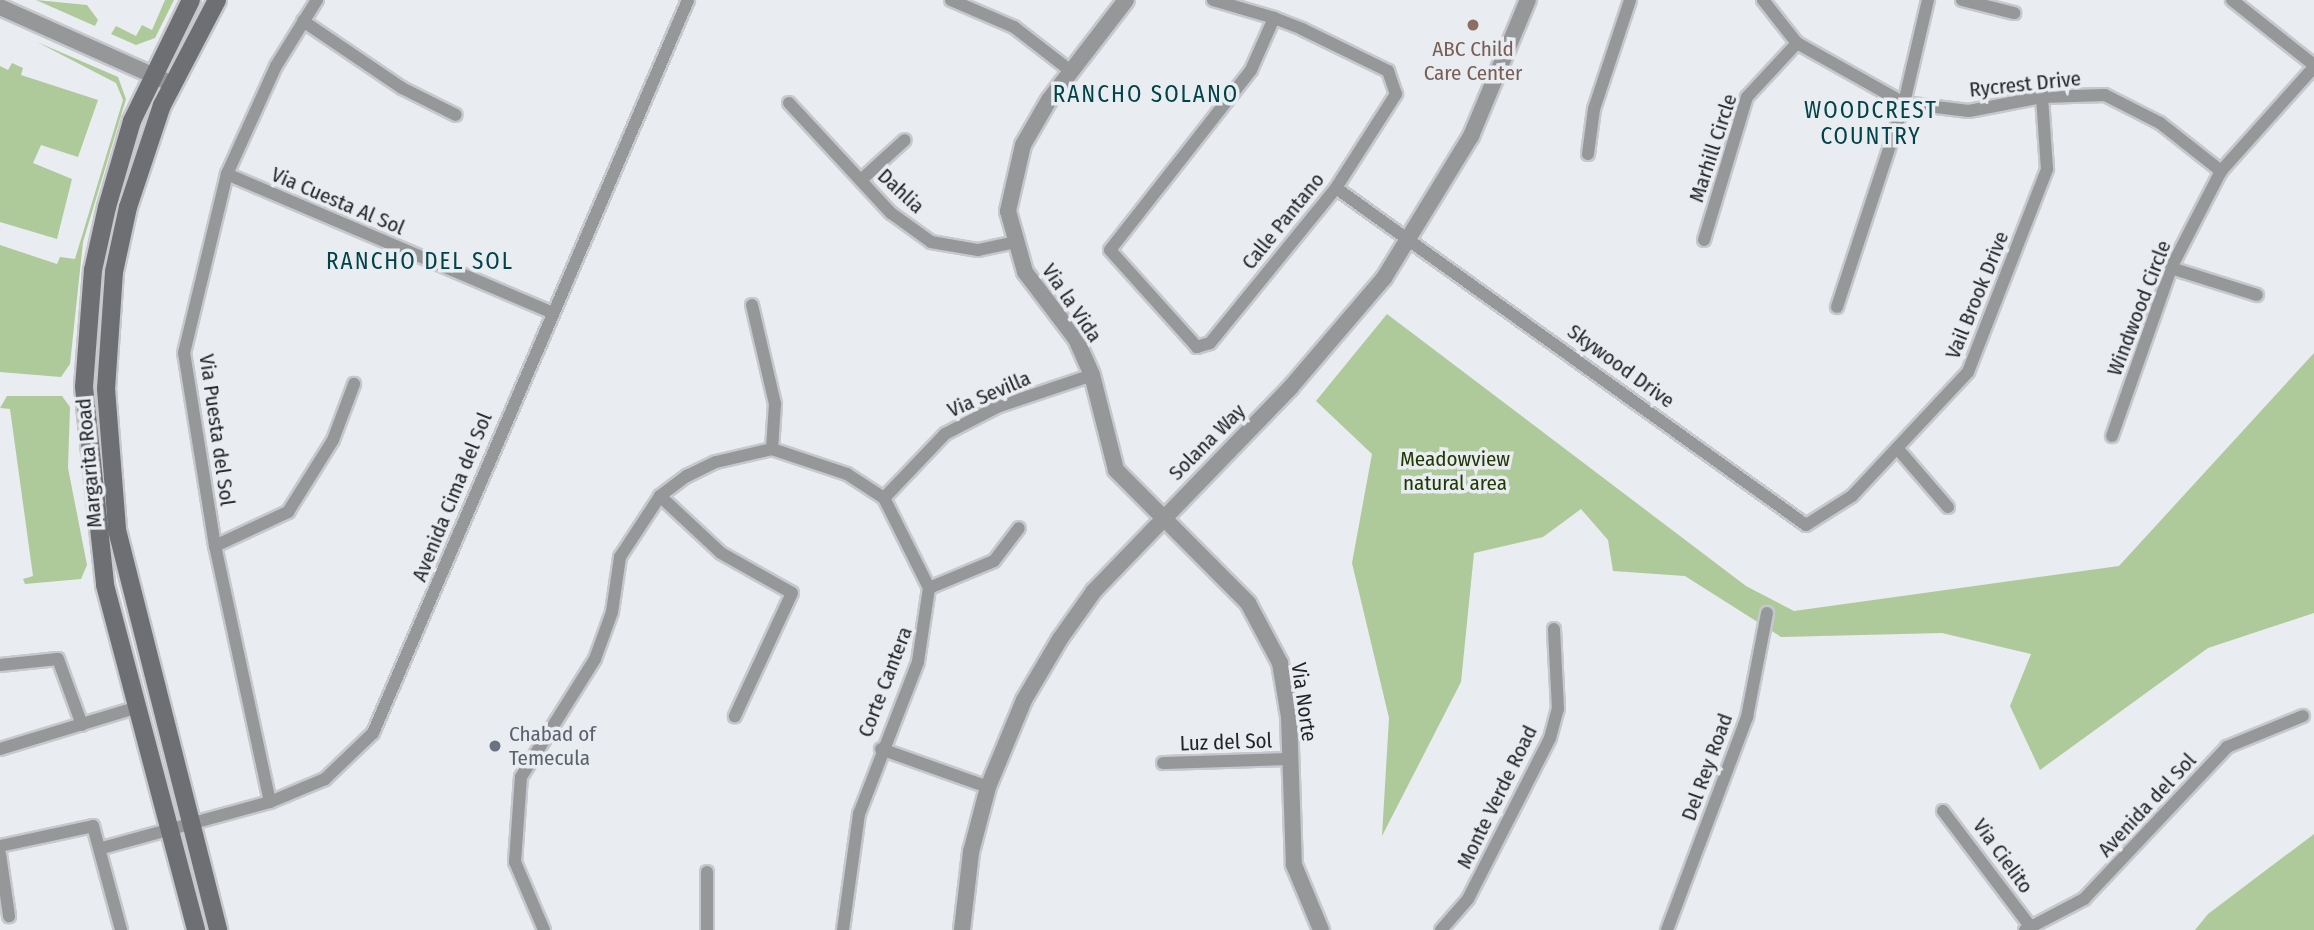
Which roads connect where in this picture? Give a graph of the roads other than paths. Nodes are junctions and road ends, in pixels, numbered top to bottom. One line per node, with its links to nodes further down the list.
1 (191, 0): 21 (main road, Margarita Road)
2 (217, 0): 22 (main road, Margarita Road)
3 (317, 0): 17 (street, Via Puesta del Sol)
4 (688, 0): 40 (street, Avenida Cima del Sol)
5 (951, 0): 20 (street)
6 (1126, 0): 20 (street, Via la Vida)
7 (1213, 0): 16 (street)
8 (1528, 0): 33 (street, Solana Way)
9 (1630, 0): 28 (street)
10 (1763, 0): 18 (street, Rycrest Drive)
11 (1928, 0): 25 (street)
12 (1962, 0): 15 (street)
13 (2232, 0): 19 (street)
14 (0, 7): 21 (street)
15 (2014, 13)
16 (1274, 18): 32 (street, Calle Pantano); 32 (street, Calle Pantano)
17 (303, 21): 26 (street); 30 (street, Via Puesta del Sol)
18 (1797, 43): 25 (street, Rycrest Drive); 34 (street, Marhill Circle)
19 (2314, 66): 29 (street, Windwood Circle)
20 (1073, 72): 35 (street, Via la Vida)
21 (151, 74): 22 (street); 57 (main road, Margarita Road)
22 (172, 84): 68 (main road, Margarita Road)
23 (2042, 97): 25 (street, Rycrest Drive); 29 (street, Rycrest Drive); 44 (street, Vail Brook Drive)
24 (789, 103): 31 (street, Dahlia)
25 (1904, 103): 39 (street)
26 (456, 115)
27 (905, 140): 31 (street)
28 (1588, 154)
29 (2221, 171): 36 (street, Windwood Circle)
30 (227, 174): 40 (street, Via Cuesta Al Sol); 52 (street, Via Puesta del Sol)
31 (861, 180): 35 (street, Dahlia)
32 (1336, 188): 33 (street, Skywood Drive)
33 (1413, 239): 49 (street, Solana Way); 50 (street, Skywood Drive)
34 (1704, 240)
35 (1015, 242): 41 (street, Via la Vida)
36 (2171, 268): 37 (street); 43 (street, Windwood Circle)
37 (2257, 295)
38 (752, 305): 45 (street)
39 (1837, 307)
40 (550, 312): 66 (street, Avenida Cima del Sol)
41 (1092, 375): 47 (street, Via Sevilla); 49 (street, Via la Vida)
42 (354, 384): 52 (street)
43 (2112, 436)
44 (1897, 447): 48 (street); 50 (street, Vail Brook Drive)
45 (772, 449): 46 (street); 47 (street)
46 (660, 496): 58 (street); 79 (street)
47 (884, 498): 53 (street)
48 (1948, 507)
49 (1161, 518): 63 (street, Via Norte); 65 (street, Solana Way)
50 (1806, 525)
51 (1019, 528): 53 (street)
52 (215, 546): 66 (street, Via Puesta del Sol)
53 (929, 588): 62 (street, Corte Cantera)
54 (1767, 613): 85 (street, Del Rey Road)
55 (1554, 629): 84 (street, Monte Verde Road)
56 (0, 665): 60 (street)
57 (135, 708): 60 (street); 69 (main road, Margarita Road)
58 (735, 716)
59 (2303, 716): 75 (street, Avenida del Sol)
60 (82, 725): 61 (street)
61 (0, 749)
62 (881, 749): 65 (street); 81 (street, Corte Cantera)
63 (1289, 759): 64 (street, Luz del Sol); 83 (street, Via Norte)
64 (1163, 762)
65 (988, 787): 82 (street, Solana Way)
66 (270, 802): 68 (street, Avenida Cima del Sol)
67 (1942, 811): 75 (street, Via Cielito)
68 (191, 824): 69 (street, Avenida Cima del Sol); 78 (main road, Margarita Road)
69 (170, 830): 71 (street, Avenida Cima del Sol); 77 (main road, Margarita Road)
70 (0, 846): 71 (street)
71 (102, 848): 76 (street)
72 (0, 854): 74 (street)
73 (707, 872): 80 (street)
74 (9, 916)
75 (2027, 928)
76 (121, 930)
77 (197, 930)
78 (218, 930)
79 (544, 930)
80 (707, 930)
81 (843, 930)
82 (962, 930)
83 (1321, 930)
84 (1441, 930)
85 (1667, 930)

